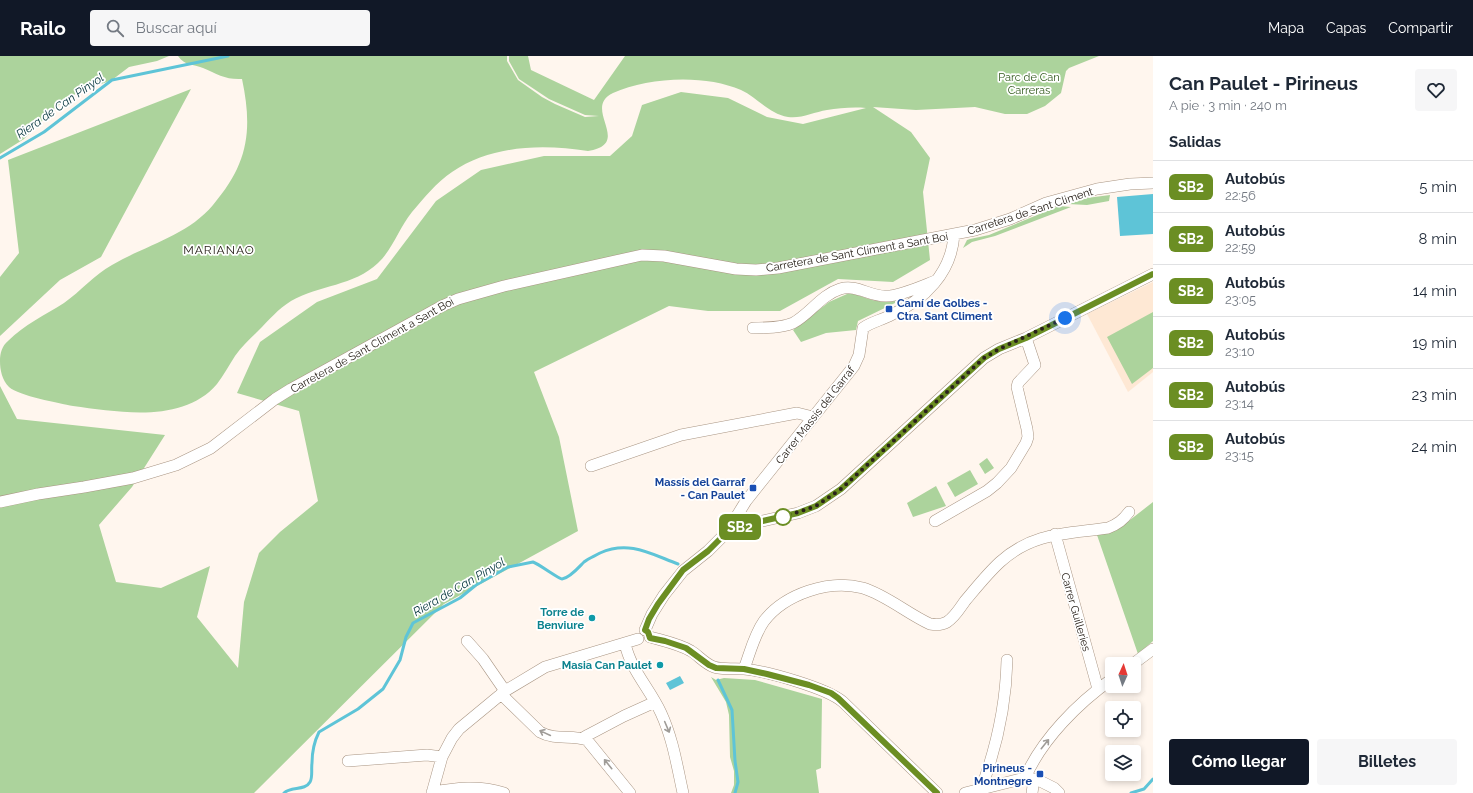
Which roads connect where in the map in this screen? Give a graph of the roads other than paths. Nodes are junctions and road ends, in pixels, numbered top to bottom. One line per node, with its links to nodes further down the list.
1 (1153, 183): 2 (street, Carretera de Sant Climent)
2 (954, 234): 4 (street); 12 (street, Carretera de Sant Climent a Sant Boi)
3 (1153, 274): 8 (street)
4 (936, 281): 5 (street); 6 (street)
5 (903, 292): 6 (street); 7 (street)
6 (907, 307): 9 (street, Carrer Massís del Garraf)
7 (753, 328)
8 (1026, 338): 14 (street); 15 (street)
9 (813, 416): 10 (street); 11 (street, Carrer Massís del Garraf)
10 (591, 466)
11 (746, 501): 15 (street); 16 (street, Carrer Massís del Garraf)
12 (0, 502)
13 (1129, 512): 17 (street)
14 (935, 521)
15 (756, 522): 16 (street)
16 (727, 532): 18 (street)
17 (1055, 534): 24 (street); 26 (street, Carrer Guilleries)
18 (648, 634): 20 (street); 24 (street)
19 (467, 641): 27 (street)
20 (625, 642): 27 (street); 28 (street)
21 (1153, 649): 22 (street)
22 (1141, 658)
23 (1007, 660): 33 (street)
24 (744, 669): 38 (street)
25 (1105, 684): 26 (street)
26 (1098, 689): 32 (street, one-way to 26)
27 (503, 693): 29 (street, one-way to 27); 30 (street)
28 (656, 702): 29 (street); 37 (street, one-way to 37)
29 (583, 738): 36 (street, one-way to 29)
30 (442, 757): 31 (street); 34 (street)
31 (348, 761)
32 (1030, 778): 33 (street); 40 (street); 41 (street)
33 (980, 789): 39 (street)
34 (432, 793): 35 (street)
35 (504, 793)
36 (630, 793)
37 (683, 793)
38 (937, 793)
39 (966, 793)
40 (1032, 793)
41 (1059, 793)

